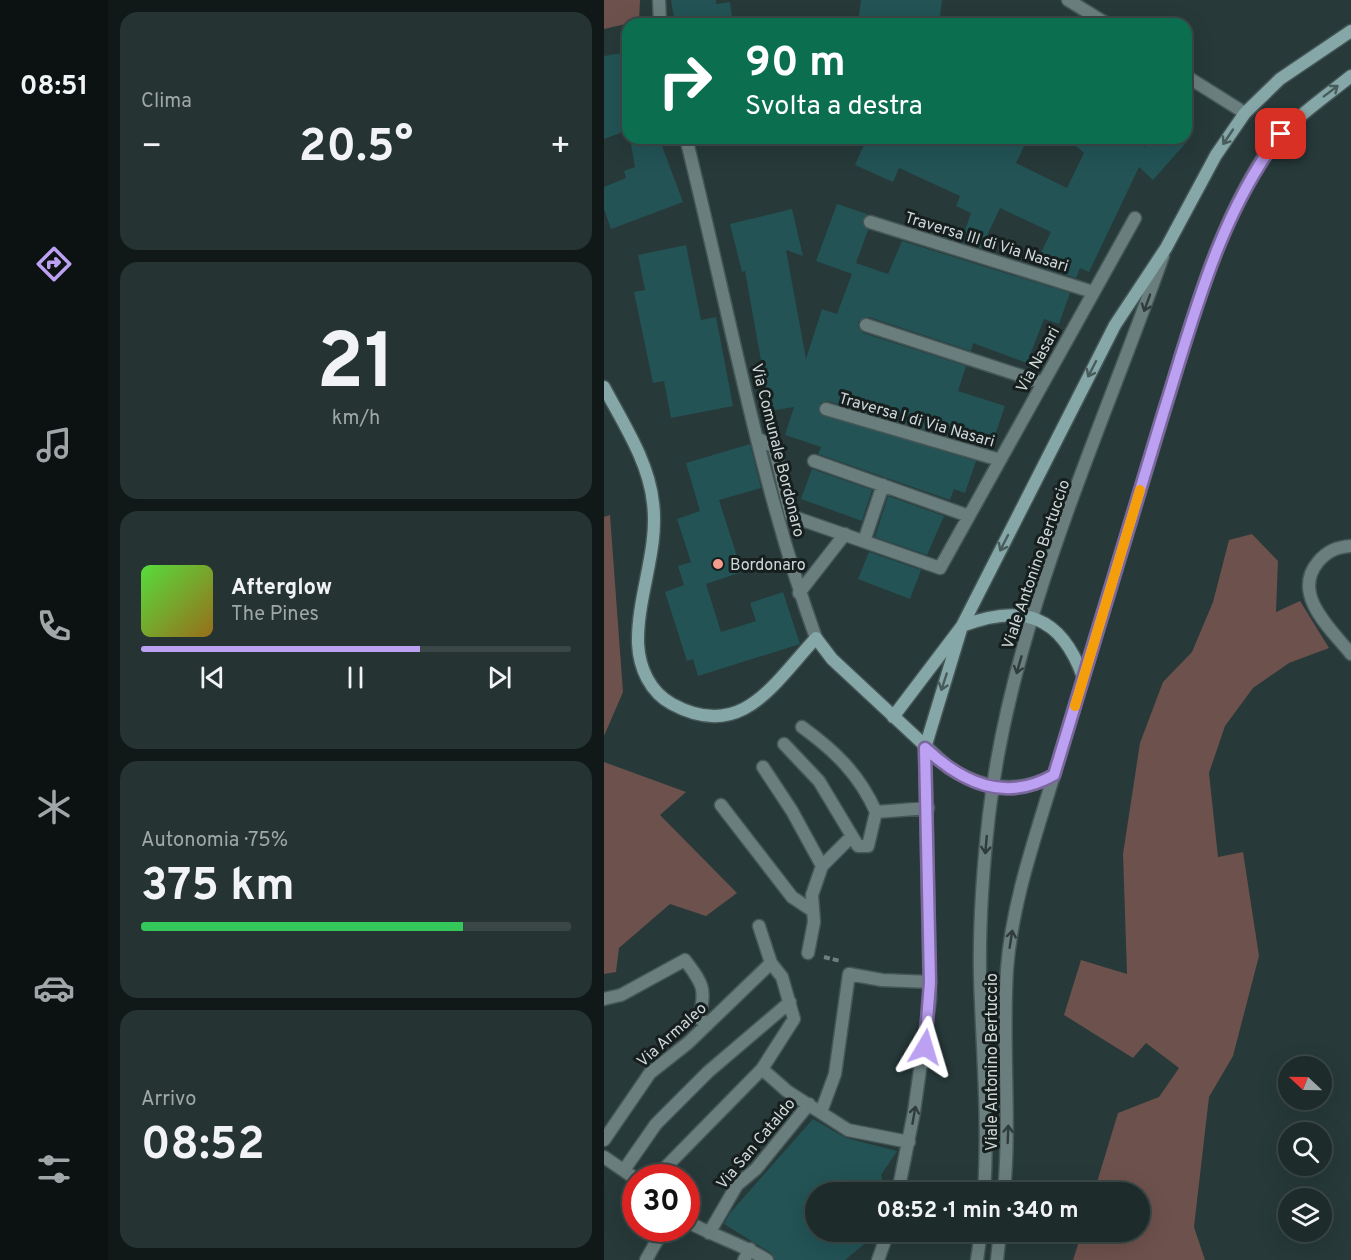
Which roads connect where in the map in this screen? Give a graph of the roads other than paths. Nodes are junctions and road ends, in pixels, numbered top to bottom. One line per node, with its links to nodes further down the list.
1 (659, 0): 3 (street)
2 (1068, 0): 4 (street)
3 (660, 18)
4 (1097, 18)
5 (1351, 31): 8 (street, Viale Antonino Bertuccio)
6 (1351, 76): 31 (street, Viale Antonino Bertuccio, one-way to 6)
7 (1192, 80): 8 (street)
8 (1245, 113): 12 (street, Viale Antonino Bertuccio, one-way to 12)
9 (687, 144): 18 (street, Via Comunale Bordonaro)
10 (1135, 218): 13 (street, Via Nasari)
11 (870, 222): 13 (street, Traversa III di Via Nasari)
12 (1166, 248): 27 (street, Viale Antonino Bertuccio, one-way to 27); 28 (street, one-way to 28)
13 (1093, 292): 15 (street, Via Nasari)
14 (866, 325): 15 (street)
15 (1043, 382): 20 (street, Via Nasari)
16 (604, 387): 29 (street)
17 (826, 409): 20 (street, Traversa I di Via Nasari)
18 (757, 438): 23 (street, Via Nasari); 26 (street, Via Comunale Bordonaro)
19 (814, 460): 21 (street)
20 (1000, 460): 22 (street, Via Nasari)
21 (883, 485): 22 (street); 24 (street)
22 (969, 516): 24 (street, Via Nasari)
23 (845, 534): 24 (street, Via Nasari); 26 (street)
24 (864, 541)
25 (1351, 546): 30 (street)
26 (799, 593): 29 (street, Via Comunale Bordonaro)
27 (1034, 617): 28 (street); 31 (street); 38 (street, Viale Antonino Bertuccio, one-way to 38)
28 (962, 626): 32 (street); 35 (street, one-way to 35)
29 (816, 639): 32 (street, Via Comunale Bordonaro)
30 (1351, 654)
31 (1083, 677): 37 (street, Viale Antonino Bertuccio)
32 (893, 717): 35 (street, Via Comunale Bordonaro)
33 (802, 727): 41 (street)
34 (784, 744): 42 (street)
35 (925, 748): 38 (street, Via Comunale Bordonaro); 40 (street)
36 (763, 767): 43 (street)
37 (1054, 775): 38 (street, Via Comunale Bordonaro); 64 (street, Viale Antonino Bertuccio, one-way to 37)
38 (993, 787): 63 (street, Viale Antonino Bertuccio, one-way to 63)
39 (721, 805): 44 (street)
40 (928, 808): 41 (street); 48 (street)
41 (876, 812): 42 (street)
42 (852, 836): 43 (street)
43 (822, 866): 44 (street)
44 (813, 911): 46 (street)
45 (759, 926): 47 (street)
46 (808, 953)
47 (771, 963): 50 (street); 51 (street, Via Armaleo)
48 (930, 982): 54 (street); 57 (street, one-way to 48)
49 (604, 999): 51 (street)
50 (790, 1002): 52 (street); 59 (street)
51 (707, 1025): 55 (street, Via Armaleo)
52 (762, 1069): 53 (street); 60 (street)
53 (809, 1104): 54 (street); 66 (street, Via San Cataldo)
54 (821, 1112): 57 (street)
55 (609, 1122): 56 (street, Via Armaleo)
56 (604, 1140)
57 (909, 1142): 62 (street)
58 (604, 1157): 61 (street)
59 (628, 1164)
60 (669, 1164)
61 (622, 1169)
62 (900, 1182)
63 (984, 1182)
64 (1005, 1182)
65 (700, 1228): 66 (street)
66 (709, 1233): 71 (street)
67 (656, 1242): 72 (street)
68 (884, 1242): 74 (street)
69 (980, 1242): 75 (street)
70 (999, 1242): 76 (street)
71 (747, 1255): 73 (street)
72 (646, 1260)
73 (767, 1260)
74 (878, 1260)
75 (977, 1260)
76 (997, 1260)

